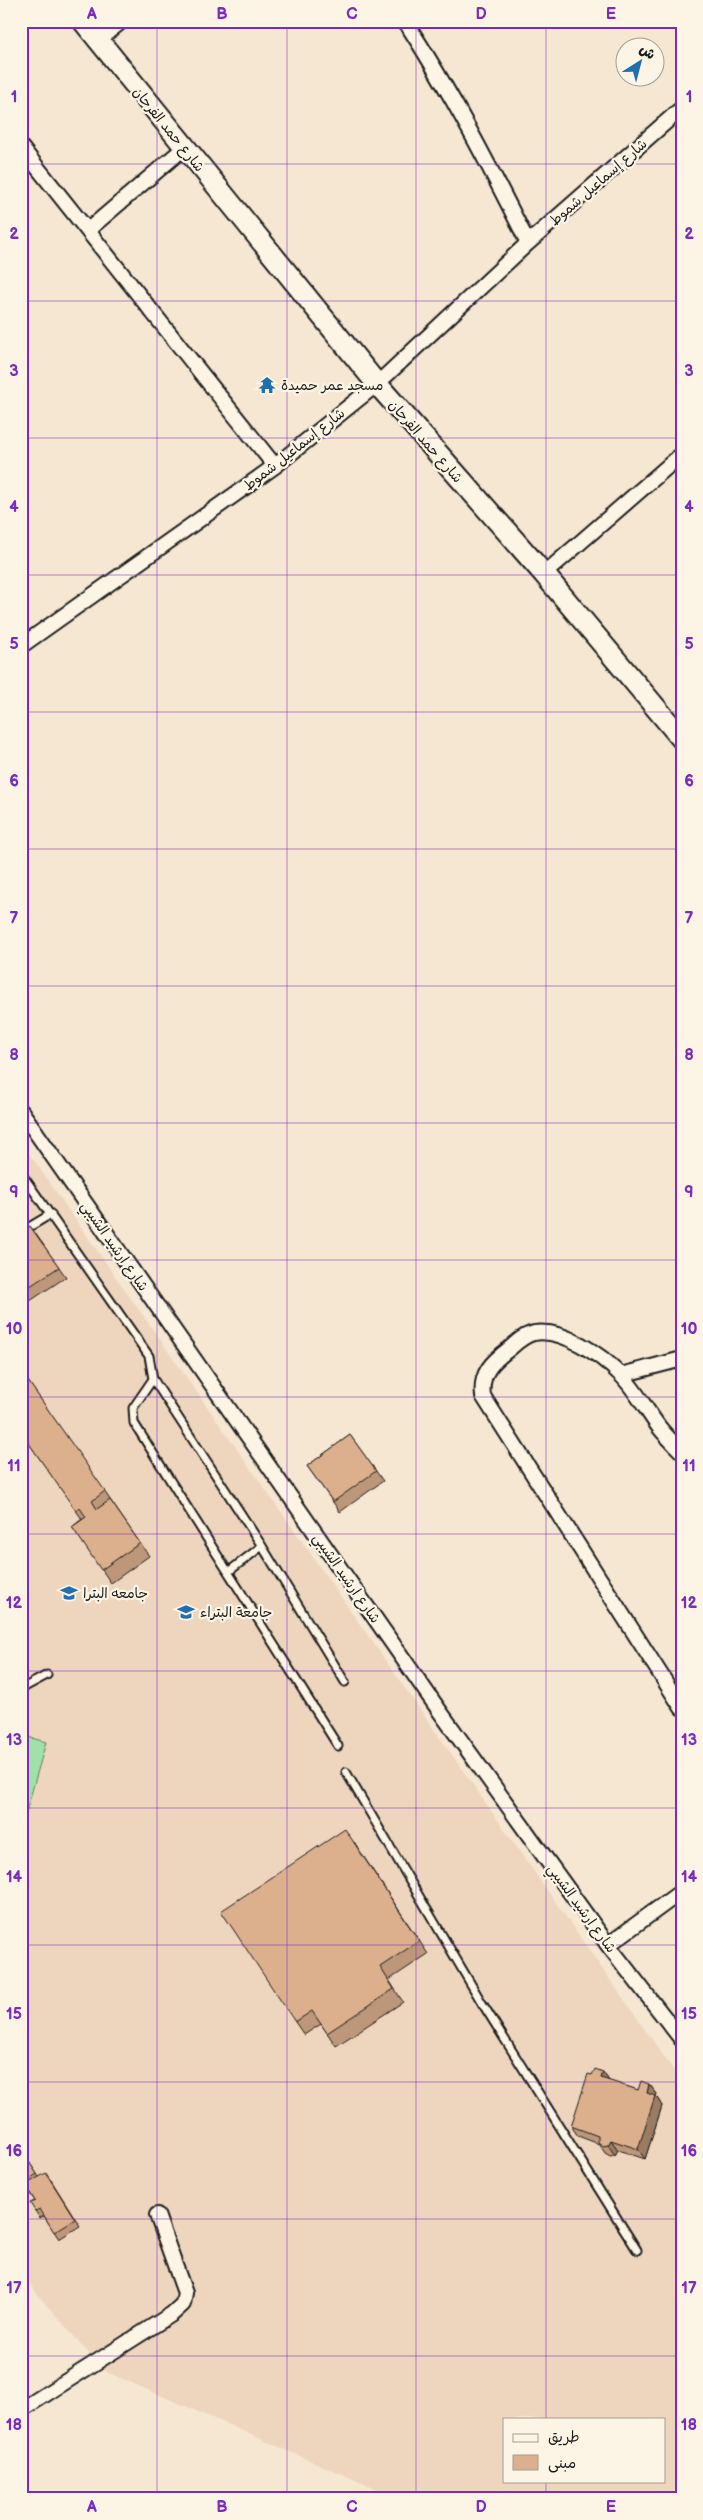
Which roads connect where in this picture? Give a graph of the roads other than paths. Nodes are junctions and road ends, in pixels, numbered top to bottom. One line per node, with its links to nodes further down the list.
1 (83, 21): 4 (street, شارع حمد الفرحان)
2 (122, 21): 4 (street)
3 (405, 21): 9 (street)
4 (98, 40): 7 (street, شارع حمد الفرحان)
5 (682, 108): 9 (street, شارع إسماعيل شموط)
6 (21, 147): 8 (street)
7 (184, 148): 8 (street); 10 (street, شارع حمد الفرحان)
8 (88, 230): 12 (street)
9 (528, 243): 10 (street, شارع إسماعيل شموط)
10 (377, 384): 12 (street, شارع إسماعيل شموط); 13 (street, شارع حمد الفرحان)
11 (682, 454): 13 (street)
12 (275, 466): 14 (street, شارع إسماعيل شموط)
13 (544, 574): 15 (street, شارع حمد الفرحان)
14 (21, 646)
15 (682, 739)
16 (21, 1111): 33 (street, شارع ارشيد الشيبي)
17 (21, 1172): 18 (lane)
18 (51, 1214): 19 (lane); 22 (lane)
19 (21, 1232)
20 (682, 1359): 21 (street)
21 (621, 1375): 23 (street); 29 (street)
22 (153, 1379): 24 (lane); 25 (lane)
23 (682, 1452)
24 (262, 1546): 25 (lane); 27 (lane)
25 (228, 1572): 30 (lane)
26 (47, 1675): 28 (lane)
27 (345, 1682)
28 (21, 1689)
29 (682, 1708)
30 (338, 1746)
31 (346, 1772): 36 (lane)
32 (682, 1892): 33 (street)
33 (608, 1945): 34 (street, شارع ارشيد الشيبي)
34 (682, 2040)
35 (157, 2215): 37 (street)
36 (637, 2250)
37 (21, 2410)

